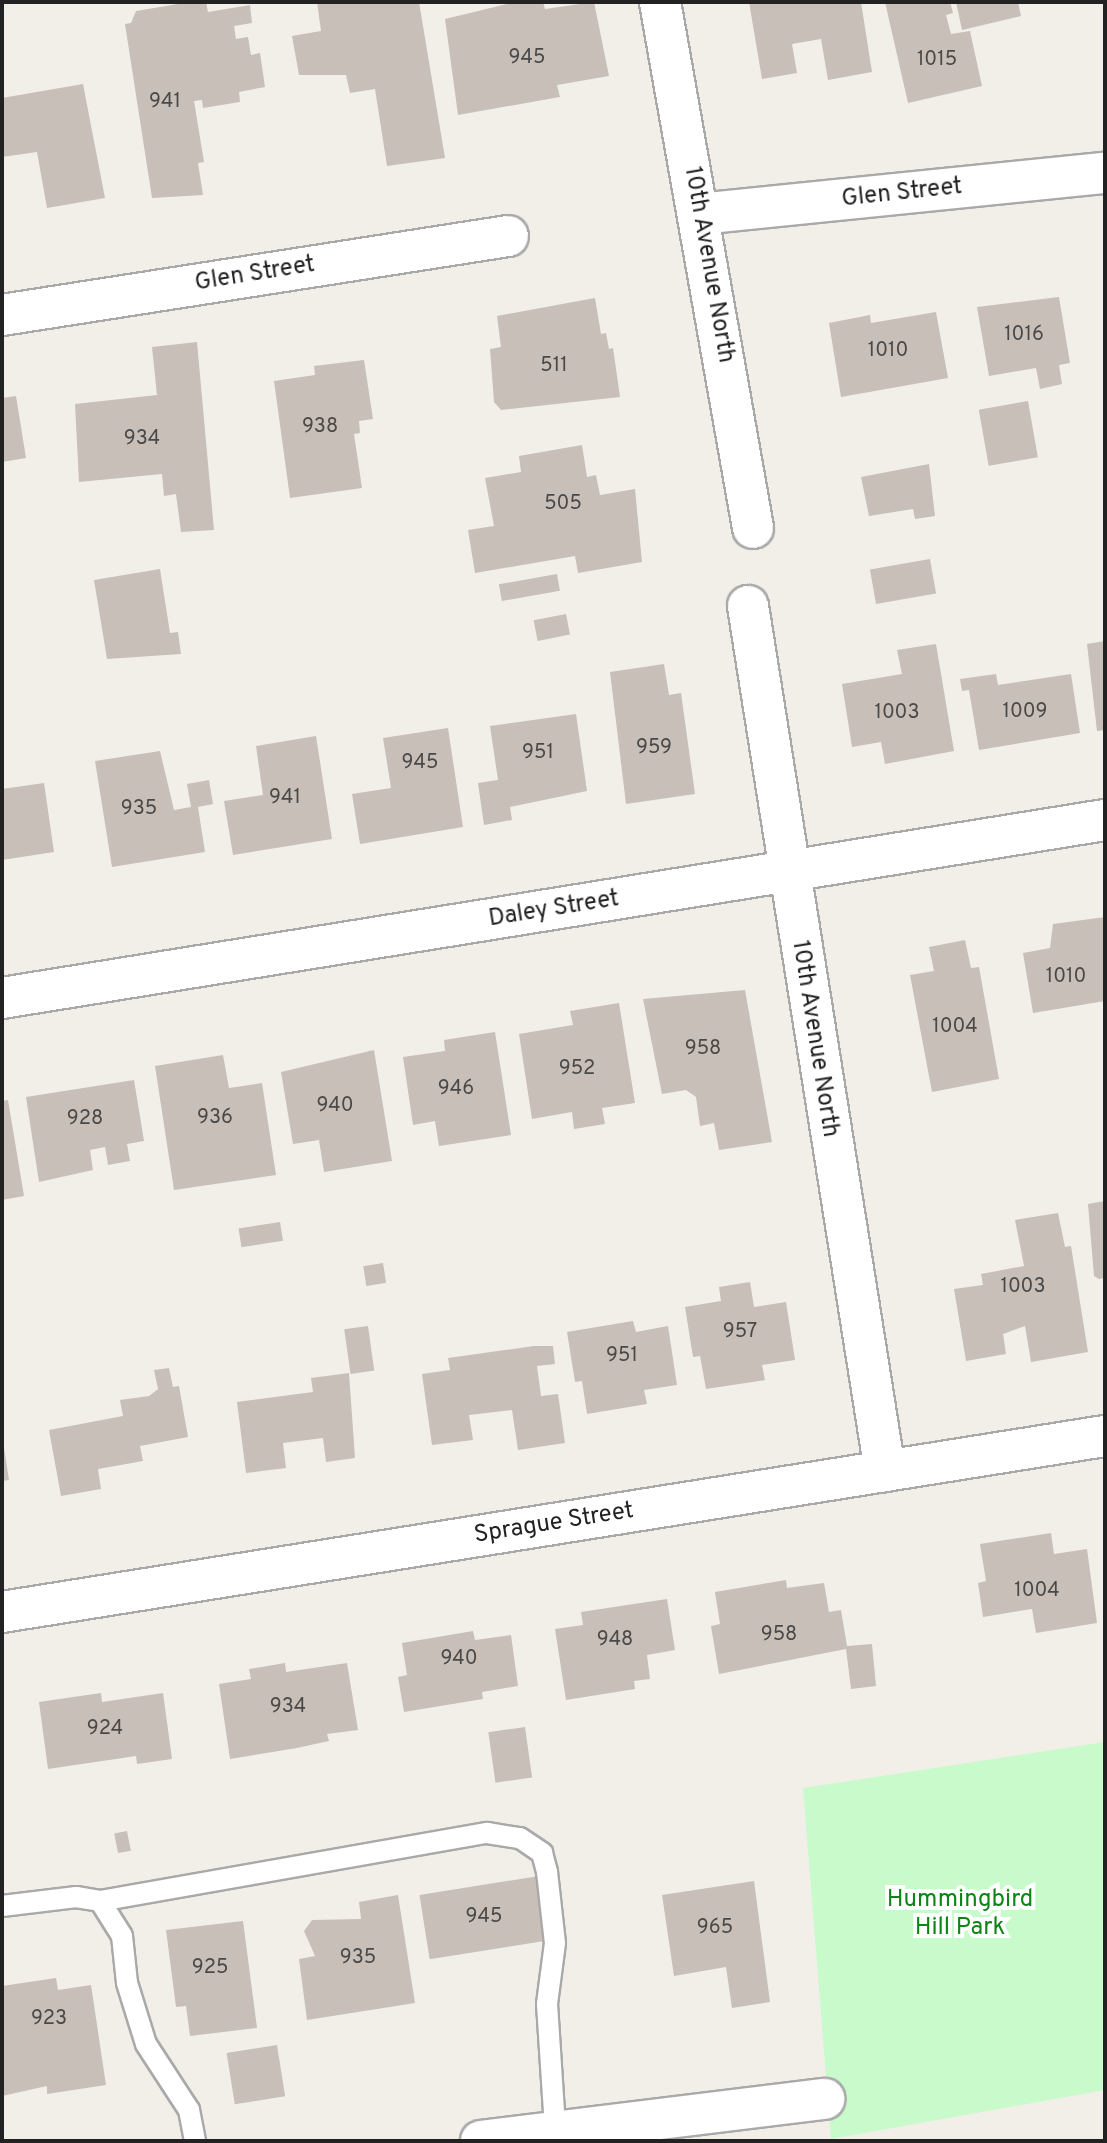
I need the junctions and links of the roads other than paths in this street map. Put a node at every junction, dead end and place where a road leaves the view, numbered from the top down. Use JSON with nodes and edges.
{"nodes":[{"id":1,"x":660,"y":2,"type":"edge"},
{"id":2,"x":1105,"y":173,"type":"edge"},
{"id":3,"x":699,"y":214,"type":"junction"},
{"id":4,"x":508,"y":236,"type":"dead end"},
{"id":5,"x":2,"y":315,"type":"edge"},
{"id":6,"x":753,"y":528,"type":"dead end"},
{"id":7,"x":748,"y":606,"type":"dead end"},
{"id":8,"x":1105,"y":820,"type":"edge"},
{"id":9,"x":787,"y":873,"type":"junction"},
{"id":10,"x":2,"y":998,"type":"edge"},
{"id":11,"x":1105,"y":1436,"type":"edge"},
{"id":12,"x":885,"y":1471,"type":"junction"},
{"id":13,"x":2,"y":1612,"type":"edge"},
{"id":14,"x":100,"y":1901,"type":"junction"},
{"id":15,"x":2,"y":1906,"type":"edge"},
{"id":16,"x":824,"y":2099,"type":"dead end"},
{"id":17,"x":556,"y":2135,"type":"edge"},
{"id":18,"x":195,"y":2141,"type":"edge"},
{"id":19,"x":481,"y":2141,"type":"edge"}],
"edges":[{"from":1,"to":3,"type":"street","name":"10th Avenue North"},
{"from":2,"to":3,"type":"street","name":"Glen Street"},
{"from":3,"to":6,"type":"street","name":"10th Avenue North"},
{"from":4,"to":5,"type":"street","name":"Glen Street"},
{"from":7,"to":9,"type":"street","name":"10th Avenue North"},
{"from":8,"to":9,"type":"street","name":"Daley Street"},
{"from":9,"to":10,"type":"street","name":"Daley Street"},
{"from":9,"to":12,"type":"street","name":"10th Avenue North"},
{"from":11,"to":12,"type":"street","name":"Sprague Street"},
{"from":12,"to":13,"type":"street","name":"Sprague Street"},
{"from":14,"to":15,"type":"lane"},
{"from":14,"to":17,"type":"lane"},
{"from":14,"to":18,"type":"lane"},
{"from":16,"to":17,"type":"street"},
{"from":17,"to":19,"type":"street"}]}
